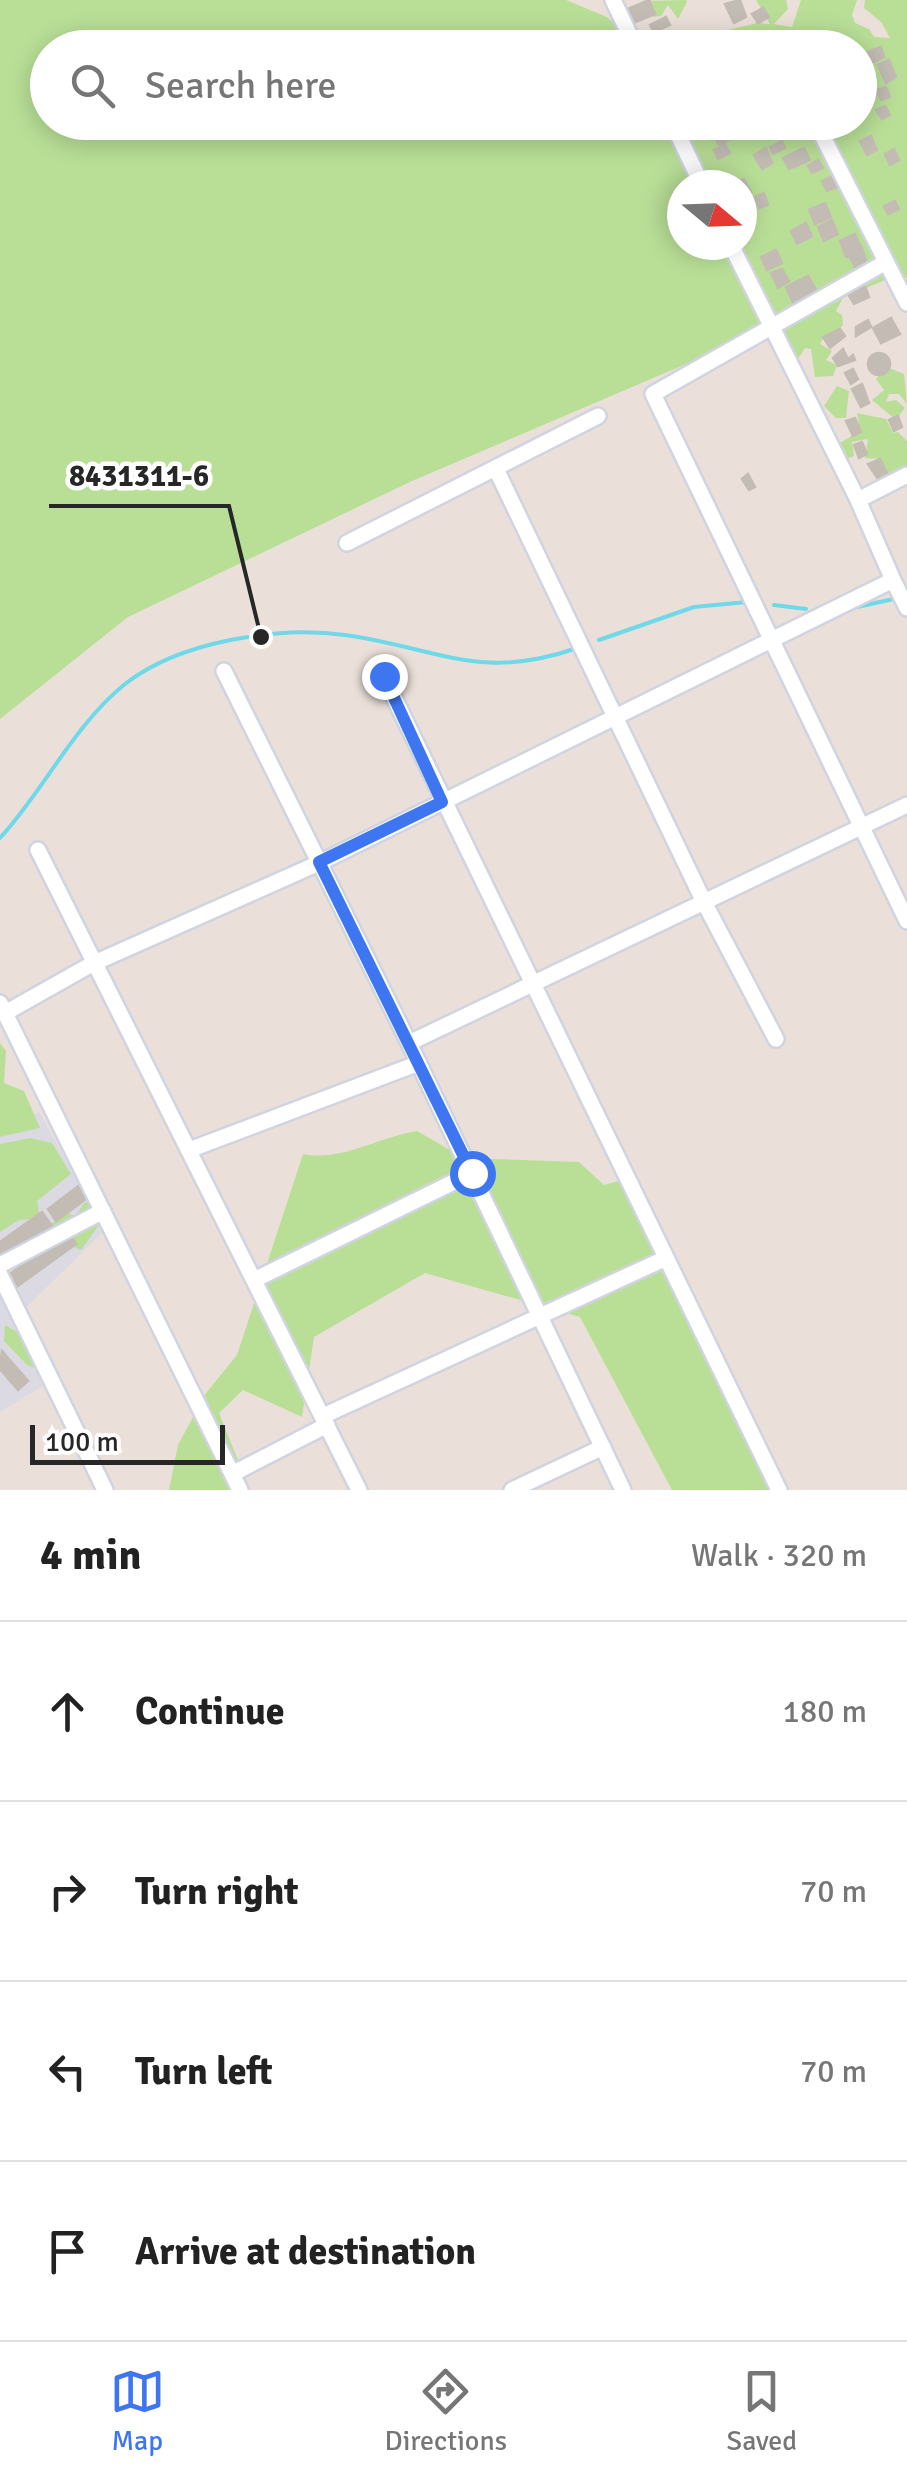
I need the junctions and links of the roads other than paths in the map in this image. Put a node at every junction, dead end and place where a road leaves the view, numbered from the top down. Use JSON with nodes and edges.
{"nodes":[{"id":1,"x":613,"y":0,"type":"edge"},
{"id":2,"x":627,"y":30,"type":"edge"},
{"id":3,"x":681,"y":140,"type":"edge"},
{"id":4,"x":825,"y":140,"type":"edge"},
{"id":5,"x":695,"y":170,"type":"edge"},
{"id":6,"x":738,"y":260,"type":"edge"},
{"id":7,"x":886,"y":262,"type":"junction"},
{"id":8,"x":907,"y":304,"type":"edge"},
{"id":9,"x":770,"y":325,"type":"junction"},
{"id":10,"x":598,"y":416,"type":"dead end"},
{"id":11,"x":496,"y":470,"type":"junction"},
{"id":12,"x":907,"y":475,"type":"edge"},
{"id":13,"x":858,"y":500,"type":"junction"},
{"id":14,"x":347,"y":543,"type":"dead end"},
{"id":15,"x":893,"y":580,"type":"junction"},
{"id":16,"x":907,"y":608,"type":"edge"},
{"id":17,"x":771,"y":638,"type":"junction"},
{"id":18,"x":224,"y":671,"type":"dead end"},
{"id":19,"x":384,"y":676,"type":"dead end"},
{"id":20,"x":616,"y":717,"type":"junction"},
{"id":21,"x":442,"y":802,"type":"junction"},
{"id":22,"x":907,"y":805,"type":"edge"},
{"id":23,"x":859,"y":829,"type":"junction"},
{"id":24,"x":38,"y":850,"type":"dead end"},
{"id":25,"x":319,"y":862,"type":"junction"},
{"id":26,"x":704,"y":902,"type":"junction"},
{"id":27,"x":907,"y":921,"type":"edge"},
{"id":28,"x":92,"y":964,"type":"junction"},
{"id":29,"x":533,"y":988,"type":"junction"},
{"id":30,"x":3,"y":1008,"type":"edge"},
{"id":31,"x":776,"y":1039,"type":"dead end"},
{"id":32,"x":410,"y":1043,"type":"junction"},
{"id":33,"x":419,"y":1062,"type":"junction"},
{"id":34,"x":188,"y":1150,"type":"junction"},
{"id":35,"x":472,"y":1173,"type":"junction"},
{"id":36,"x":103,"y":1212,"type":"junction"},
{"id":37,"x":664,"y":1259,"type":"junction"},
{"id":38,"x":0,"y":1265,"type":"edge"},
{"id":39,"x":0,"y":1274,"type":"edge"},
{"id":40,"x":254,"y":1280,"type":"junction"},
{"id":41,"x":541,"y":1317,"type":"junction"},
{"id":42,"x":325,"y":1421,"type":"junction"},
{"id":43,"x":602,"y":1447,"type":"junction"},
{"id":44,"x":232,"y":1474,"type":"junction"},
{"id":45,"x":105,"y":1490,"type":"edge"},
{"id":46,"x":240,"y":1490,"type":"edge"},
{"id":47,"x":359,"y":1490,"type":"edge"},
{"id":48,"x":512,"y":1490,"type":"edge"},
{"id":49,"x":623,"y":1490,"type":"edge"},
{"id":50,"x":779,"y":1490,"type":"edge"}],
"edges":[{"from":1,"to":2,"type":"street"},
{"from":3,"to":5,"type":"street"},
{"from":4,"to":7,"type":"street"},
{"from":6,"to":9,"type":"street"},
{"from":7,"to":8,"type":"street"},
{"from":7,"to":9,"type":"street"},
{"from":9,"to":13,"type":"street"},
{"from":9,"to":17,"type":"street"},
{"from":10,"to":11,"type":"street"},
{"from":11,"to":14,"type":"street"},
{"from":11,"to":20,"type":"street"},
{"from":12,"to":13,"type":"street"},
{"from":13,"to":15,"type":"street"},
{"from":15,"to":16,"type":"street"},
{"from":15,"to":17,"type":"street"},
{"from":17,"to":20,"type":"street"},
{"from":17,"to":23,"type":"street"},
{"from":18,"to":25,"type":"street"},
{"from":19,"to":21,"type":"street"},
{"from":20,"to":21,"type":"street"},
{"from":20,"to":26,"type":"street"},
{"from":21,"to":25,"type":"street"},
{"from":21,"to":29,"type":"street"},
{"from":22,"to":23,"type":"street"},
{"from":23,"to":26,"type":"street"},
{"from":23,"to":27,"type":"street"},
{"from":24,"to":28,"type":"street"},
{"from":25,"to":28,"type":"street"},
{"from":25,"to":32,"type":"street"},
{"from":26,"to":29,"type":"street"},
{"from":26,"to":31,"type":"street"},
{"from":28,"to":30,"type":"street"},
{"from":28,"to":34,"type":"street"},
{"from":29,"to":32,"type":"street"},
{"from":29,"to":37,"type":"street"},
{"from":30,"to":36,"type":"street"},
{"from":32,"to":33,"type":"street"},
{"from":33,"to":34,"type":"street"},
{"from":33,"to":35,"type":"street"},
{"from":34,"to":40,"type":"street"},
{"from":35,"to":40,"type":"street"},
{"from":35,"to":41,"type":"street"},
{"from":36,"to":38,"type":"street"},
{"from":36,"to":44,"type":"street"},
{"from":37,"to":41,"type":"street"},
{"from":37,"to":50,"type":"street"},
{"from":39,"to":45,"type":"street"},
{"from":40,"to":42,"type":"street"},
{"from":41,"to":42,"type":"street"},
{"from":41,"to":43,"type":"street"},
{"from":42,"to":44,"type":"street"},
{"from":42,"to":47,"type":"street"},
{"from":43,"to":48,"type":"street"},
{"from":43,"to":49,"type":"street"},
{"from":44,"to":46,"type":"street"}]}
